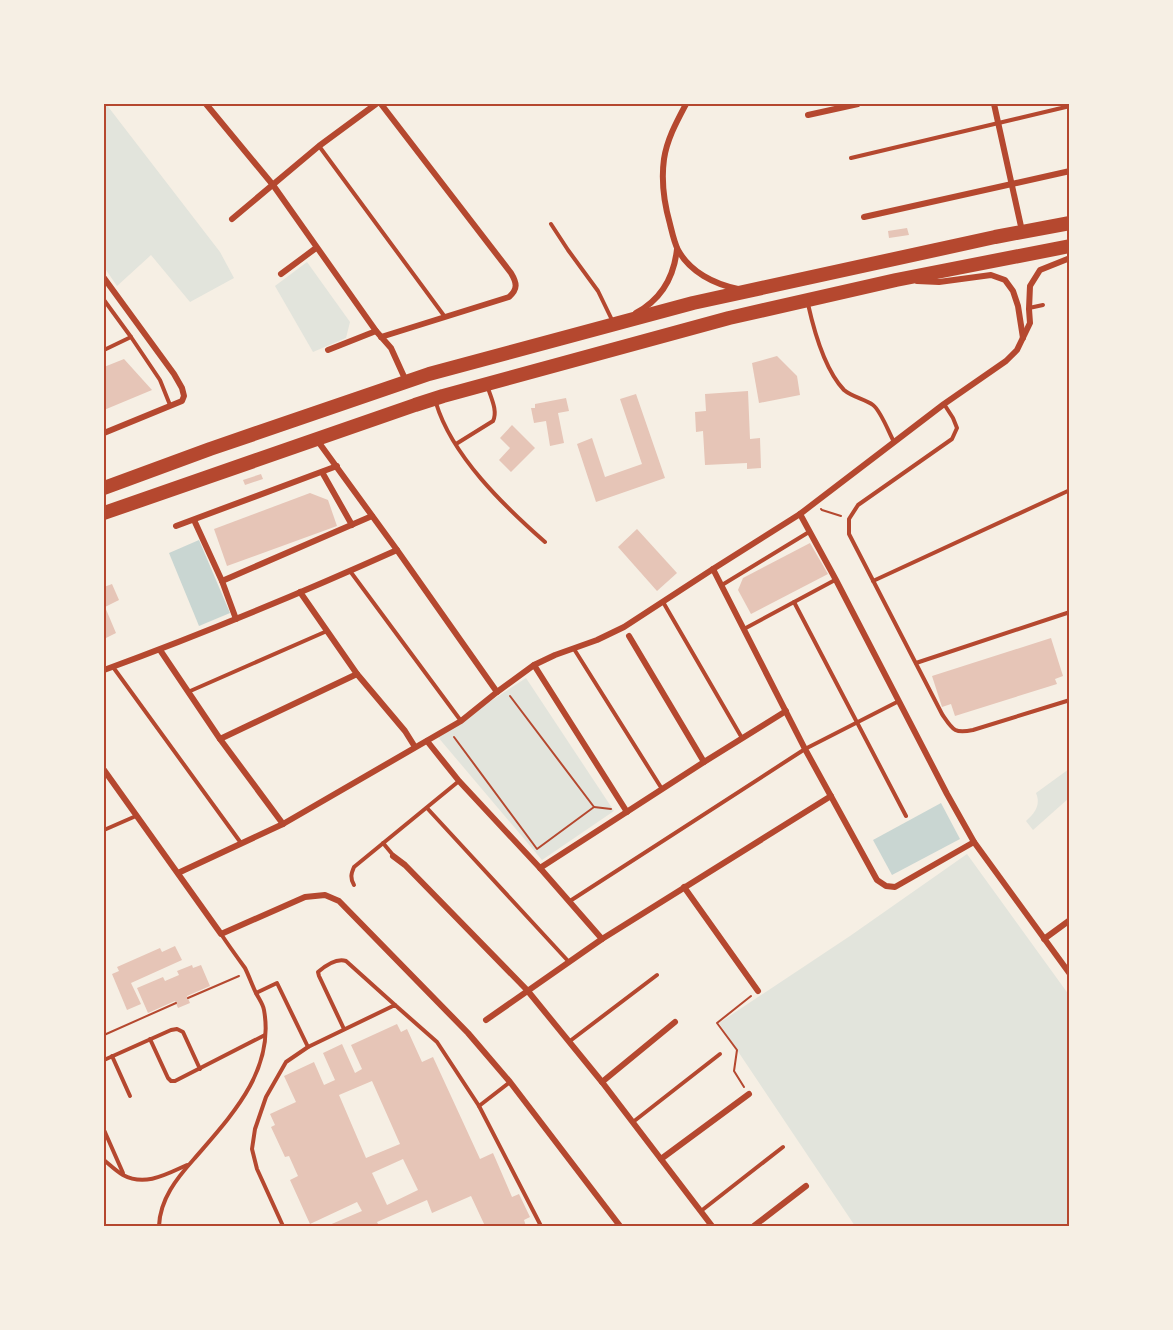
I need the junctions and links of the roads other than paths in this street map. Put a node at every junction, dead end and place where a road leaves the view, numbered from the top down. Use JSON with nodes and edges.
{"nodes":[{"id":1,"x":206,"y":104,"type":"edge"},
{"id":2,"x":376,"y":104,"type":"edge"},
{"id":3,"x":381,"y":104,"type":"edge"},
{"id":4,"x":686,"y":104,"type":"edge"},
{"id":5,"x":858,"y":104,"type":"edge"},
{"id":6,"x":994,"y":104,"type":"edge"},
{"id":7,"x":1070,"y":106,"type":"edge"},
{"id":8,"x":808,"y":115,"type":"dead end"},
{"id":9,"x":999,"y":122,"type":"junction"},
{"id":10,"x":319,"y":146,"type":"junction"},
{"id":11,"x":851,"y":158,"type":"dead end"},
{"id":12,"x":1070,"y":171,"type":"edge"},
{"id":13,"x":1011,"y":183,"type":"junction"},
{"id":14,"x":273,"y":185,"type":"junction"},
{"id":15,"x":864,"y":217,"type":"dead end"},
{"id":16,"x":232,"y":219,"type":"dead end"},
{"id":17,"x":1070,"y":223,"type":"edge"},
{"id":18,"x":552,"y":224,"type":"dead end"},
{"id":19,"x":1022,"y":232,"type":"junction"},
{"id":20,"x":1070,"y":246,"type":"edge"},
{"id":21,"x":316,"y":248,"type":"junction"},
{"id":22,"x":677,"y":248,"type":"junction"},
{"id":23,"x":1070,"y":258,"type":"edge"},
{"id":24,"x":281,"y":274,"type":"dead end"},
{"id":25,"x":104,"y":278,"type":"edge"},
{"id":26,"x":896,"y":280,"type":"junction"},
{"id":27,"x":749,"y":290,"type":"junction"},
{"id":28,"x":104,"y":300,"type":"edge"},
{"id":29,"x":807,"y":300,"type":"junction"},
{"id":30,"x":1043,"y":305,"type":"dead end"},
{"id":31,"x":1029,"y":309,"type":"junction"},
{"id":32,"x":445,"y":317,"type":"junction"},
{"id":33,"x":614,"y":323,"type":"junction"},
{"id":34,"x":376,"y":331,"type":"junction"},
{"id":35,"x":381,"y":337,"type":"junction"},
{"id":36,"x":131,"y":338,"type":"junction"},
{"id":37,"x":1023,"y":339,"type":"junction"},
{"id":38,"x":104,"y":350,"type":"edge"},
{"id":39,"x":328,"y":350,"type":"dead end"},
{"id":40,"x":406,"y":381,"type":"junction"},
{"id":41,"x":487,"y":384,"type":"junction"},
{"id":42,"x":435,"y":398,"type":"junction"},
{"id":43,"x":944,"y":404,"type":"junction"},
{"id":44,"x":171,"y":405,"type":"junction"},
{"id":45,"x":104,"y":433,"type":"edge"},
{"id":46,"x":317,"y":439,"type":"junction"},
{"id":47,"x":894,"y":442,"type":"junction"},
{"id":48,"x":456,"y":444,"type":"junction"},
{"id":49,"x":337,"y":466,"type":"junction"},
{"id":50,"x":322,"y":472,"type":"junction"},
{"id":51,"x":104,"y":488,"type":"edge"},
{"id":52,"x":1070,"y":490,"type":"edge"},
{"id":53,"x":104,"y":513,"type":"edge"},
{"id":54,"x":800,"y":514,"type":"junction"},
{"id":55,"x":372,"y":516,"type":"junction"},
{"id":56,"x":194,"y":519,"type":"junction"},
{"id":57,"x":352,"y":525,"type":"junction"},
{"id":58,"x":176,"y":526,"type":"dead end"},
{"id":59,"x":810,"y":531,"type":"junction"},
{"id":60,"x":545,"y":542,"type":"dead end"},
{"id":61,"x":397,"y":550,"type":"junction"},
{"id":62,"x":712,"y":569,"type":"junction"},
{"id":63,"x":350,"y":571,"type":"junction"},
{"id":64,"x":836,"y":580,"type":"junction"},
{"id":65,"x":222,"y":581,"type":"junction"},
{"id":66,"x":873,"y":581,"type":"junction"},
{"id":67,"x":722,"y":585,"type":"junction"},
{"id":68,"x":300,"y":592,"type":"junction"},
{"id":69,"x":662,"y":602,"type":"junction"},
{"id":70,"x":794,"y":602,"type":"junction"},
{"id":71,"x":1070,"y":612,"type":"edge"},
{"id":72,"x":236,"y":619,"type":"junction"},
{"id":73,"x":744,"y":629,"type":"junction"},
{"id":74,"x":327,"y":630,"type":"junction"},
{"id":75,"x":629,"y":636,"type":"dead end"},
{"id":76,"x":574,"y":649,"type":"junction"},
{"id":77,"x":160,"y":650,"type":"junction"},
{"id":78,"x":916,"y":663,"type":"junction"},
{"id":79,"x":534,"y":665,"type":"junction"},
{"id":80,"x":113,"y":667,"type":"junction"},
{"id":81,"x":104,"y":670,"type":"edge"},
{"id":82,"x":357,"y":674,"type":"junction"},
{"id":83,"x":497,"y":692,"type":"junction"},
{"id":84,"x":188,"y":693,"type":"junction"},
{"id":85,"x":1070,"y":700,"type":"edge"},
{"id":86,"x":899,"y":702,"type":"junction"},
{"id":87,"x":786,"y":711,"type":"junction"},
{"id":88,"x":461,"y":721,"type":"junction"},
{"id":89,"x":859,"y":723,"type":"junction"},
{"id":90,"x":220,"y":739,"type":"junction"},
{"id":91,"x":742,"y":739,"type":"junction"},
{"id":92,"x":427,"y":741,"type":"junction"},
{"id":93,"x":415,"y":747,"type":"junction"},
{"id":94,"x":805,"y":749,"type":"junction"},
{"id":95,"x":704,"y":762,"type":"junction"},
{"id":96,"x":104,"y":770,"type":"edge"},
{"id":97,"x":459,"y":781,"type":"junction"},
{"id":98,"x":662,"y":789,"type":"junction"},
{"id":99,"x":831,"y":796,"type":"junction"},
{"id":100,"x":427,"y":808,"type":"junction"},
{"id":101,"x":627,"y":812,"type":"junction"},
{"id":102,"x":136,"y":816,"type":"junction"},
{"id":103,"x":906,"y":816,"type":"dead end"},
{"id":104,"x":283,"y":824,"type":"junction"},
{"id":105,"x":104,"y":830,"type":"edge"},
{"id":106,"x":974,"y":842,"type":"junction"},
{"id":107,"x":241,"y":843,"type":"junction"},
{"id":108,"x":383,"y":843,"type":"junction"},
{"id":109,"x":393,"y":856,"type":"joint"},
{"id":110,"x":540,"y":868,"type":"junction"},
{"id":111,"x":178,"y":873,"type":"junction"},
{"id":112,"x":354,"y":885,"type":"dead end"},
{"id":113,"x":684,"y":887,"type":"junction"},
{"id":114,"x":570,"y":902,"type":"junction"},
{"id":115,"x":1070,"y":920,"type":"edge"},
{"id":116,"x":221,"y":934,"type":"junction"},
{"id":117,"x":602,"y":939,"type":"junction"},
{"id":118,"x":1044,"y":939,"type":"junction"},
{"id":119,"x":569,"y":962,"type":"junction"},
{"id":120,"x":1070,"y":974,"type":"edge"},
{"id":121,"x":657,"y":975,"type":"dead end"},
{"id":122,"x":527,"y":990,"type":"junction"},
{"id":123,"x":758,"y":991,"type":"road end"},
{"id":124,"x":256,"y":993,"type":"junction"},
{"id":125,"x":395,"y":1005,"type":"junction"},
{"id":126,"x":486,"y":1020,"type":"dead end"},
{"id":127,"x":675,"y":1022,"type":"dead end"},
{"id":128,"x":344,"y":1029,"type":"junction"},
{"id":129,"x":265,"y":1035,"type":"junction"},
{"id":130,"x":150,"y":1039,"type":"junction"},
{"id":131,"x":570,"y":1041,"type":"junction"},
{"id":132,"x":308,"y":1047,"type":"junction"},
{"id":133,"x":720,"y":1054,"type":"dead end"},
{"id":134,"x":112,"y":1056,"type":"junction"},
{"id":135,"x":104,"y":1060,"type":"edge"},
{"id":136,"x":200,"y":1069,"type":"junction"},
{"id":137,"x":510,"y":1082,"type":"junction"},
{"id":138,"x":602,"y":1082,"type":"junction"},
{"id":139,"x":749,"y":1094,"type":"road end"},
{"id":140,"x":130,"y":1096,"type":"dead end"},
{"id":141,"x":479,"y":1106,"type":"junction"},
{"id":142,"x":633,"y":1122,"type":"junction"},
{"id":143,"x":104,"y":1130,"type":"edge"},
{"id":144,"x":783,"y":1147,"type":"dead end"},
{"id":145,"x":661,"y":1159,"type":"junction"},
{"id":146,"x":104,"y":1160,"type":"edge"},
{"id":147,"x":190,"y":1164,"type":"junction"},
{"id":148,"x":123,"y":1175,"type":"junction"},
{"id":149,"x":806,"y":1186,"type":"dead end"},
{"id":150,"x":701,"y":1211,"type":"junction"},
{"id":151,"x":159,"y":1227,"type":"edge"},
{"id":152,"x":283,"y":1227,"type":"edge"},
{"id":153,"x":541,"y":1227,"type":"edge"},
{"id":154,"x":620,"y":1227,"type":"edge"},
{"id":155,"x":712,"y":1227,"type":"edge"},
{"id":156,"x":754,"y":1227,"type":"edge"}],
"edges":[{"from":1,"to":14,"type":"street"},
{"from":2,"to":10,"type":"street"},
{"from":3,"to":32,"type":"street"},
{"from":4,"to":22,"type":"street"},
{"from":5,"to":8,"type":"street"},
{"from":6,"to":9,"type":"street"},
{"from":7,"to":9,"type":"lane"},
{"from":9,"to":11,"type":"lane"},
{"from":9,"to":13,"type":"street"},
{"from":10,"to":14,"type":"street"},
{"from":10,"to":32,"type":"lane"},
{"from":12,"to":13,"type":"street"},
{"from":13,"to":15,"type":"street"},
{"from":13,"to":19,"type":"street"},
{"from":14,"to":16,"type":"street"},
{"from":14,"to":21,"type":"street"},
{"from":17,"to":19,"type":"highway"},
{"from":18,"to":33,"type":"lane"},
{"from":19,"to":27,"type":"highway"},
{"from":20,"to":26,"type":"highway"},
{"from":21,"to":24,"type":"street"},
{"from":21,"to":34,"type":"street"},
{"from":22,"to":27,"type":"street"},
{"from":22,"to":33,"type":"street"},
{"from":23,"to":31,"type":"street"},
{"from":25,"to":44,"type":"street"},
{"from":26,"to":29,"type":"highway"},
{"from":26,"to":37,"type":"street"},
{"from":27,"to":33,"type":"highway"},
{"from":28,"to":36,"type":"lane"},
{"from":29,"to":41,"type":"highway"},
{"from":29,"to":47,"type":"lane"},
{"from":30,"to":31,"type":"lane"},
{"from":31,"to":37,"type":"street"},
{"from":32,"to":35,"type":"street"},
{"from":33,"to":40,"type":"highway"},
{"from":34,"to":35,"type":"street"},
{"from":34,"to":39,"type":"street"},
{"from":35,"to":40,"type":"street"},
{"from":36,"to":38,"type":"lane"},
{"from":36,"to":44,"type":"lane"},
{"from":37,"to":43,"type":"street"},
{"from":40,"to":51,"type":"highway"},
{"from":41,"to":42,"type":"highway"},
{"from":41,"to":48,"type":"lane"},
{"from":42,"to":46,"type":"highway"},
{"from":42,"to":48,"type":"lane"},
{"from":43,"to":47,"type":"street"},
{"from":43,"to":66,"type":"lane"},
{"from":44,"to":45,"type":"street"},
{"from":46,"to":49,"type":"street"},
{"from":46,"to":53,"type":"highway"},
{"from":47,"to":54,"type":"street"},
{"from":48,"to":60,"type":"lane"},
{"from":49,"to":50,"type":"street"},
{"from":49,"to":55,"type":"street"},
{"from":50,"to":56,"type":"street"},
{"from":50,"to":57,"type":"street"},
{"from":52,"to":66,"type":"lane"},
{"from":54,"to":59,"type":"street"},
{"from":54,"to":62,"type":"street"},
{"from":55,"to":57,"type":"street"},
{"from":55,"to":61,"type":"street"},
{"from":56,"to":58,"type":"street"},
{"from":56,"to":65,"type":"street"},
{"from":57,"to":65,"type":"street"},
{"from":59,"to":64,"type":"street"},
{"from":59,"to":67,"type":"lane"},
{"from":61,"to":63,"type":"street"},
{"from":61,"to":83,"type":"street"},
{"from":62,"to":67,"type":"street"},
{"from":62,"to":69,"type":"street"},
{"from":63,"to":68,"type":"street"},
{"from":63,"to":88,"type":"lane"},
{"from":64,"to":70,"type":"lane"},
{"from":64,"to":86,"type":"street"},
{"from":65,"to":72,"type":"street"},
{"from":66,"to":78,"type":"lane"},
{"from":67,"to":73,"type":"street"},
{"from":68,"to":72,"type":"street"},
{"from":68,"to":74,"type":"street"},
{"from":69,"to":76,"type":"street"},
{"from":69,"to":91,"type":"lane"},
{"from":70,"to":73,"type":"lane"},
{"from":70,"to":89,"type":"lane"},
{"from":71,"to":78,"type":"lane"},
{"from":72,"to":77,"type":"street"},
{"from":73,"to":87,"type":"street"},
{"from":74,"to":82,"type":"street"},
{"from":74,"to":84,"type":"lane"},
{"from":75,"to":95,"type":"street"},
{"from":76,"to":79,"type":"street"},
{"from":76,"to":98,"type":"lane"},
{"from":77,"to":80,"type":"street"},
{"from":77,"to":84,"type":"street"},
{"from":78,"to":85,"type":"lane"},
{"from":79,"to":83,"type":"street"},
{"from":79,"to":101,"type":"street"},
{"from":80,"to":81,"type":"street"},
{"from":80,"to":107,"type":"lane"},
{"from":82,"to":90,"type":"street"},
{"from":82,"to":93,"type":"street"},
{"from":83,"to":88,"type":"street"},
{"from":84,"to":90,"type":"street"},
{"from":86,"to":89,"type":"lane"},
{"from":86,"to":106,"type":"street"},
{"from":87,"to":91,"type":"street"},
{"from":87,"to":94,"type":"street"},
{"from":88,"to":92,"type":"street"},
{"from":89,"to":94,"type":"lane"},
{"from":89,"to":103,"type":"lane"},
{"from":90,"to":104,"type":"street"},
{"from":91,"to":95,"type":"street"},
{"from":92,"to":93,"type":"street"},
{"from":92,"to":97,"type":"street"},
{"from":93,"to":104,"type":"street"},
{"from":94,"to":99,"type":"street"},
{"from":94,"to":114,"type":"lane"},
{"from":95,"to":98,"type":"street"},
{"from":96,"to":102,"type":"street"},
{"from":97,"to":100,"type":"lane"},
{"from":97,"to":110,"type":"street"},
{"from":98,"to":101,"type":"street"},
{"from":99,"to":106,"type":"street"},
{"from":99,"to":113,"type":"street"},
{"from":100,"to":108,"type":"lane"},
{"from":100,"to":119,"type":"lane"},
{"from":101,"to":110,"type":"street"},
{"from":102,"to":105,"type":"lane"},
{"from":102,"to":111,"type":"street"},
{"from":104,"to":107,"type":"street"},
{"from":106,"to":118,"type":"street"},
{"from":107,"to":111,"type":"street"},
{"from":108,"to":109,"type":"lane"},
{"from":108,"to":112,"type":"lane"},
{"from":109,"to":122,"type":"street"},
{"from":110,"to":114,"type":"street"},
{"from":111,"to":116,"type":"street"},
{"from":113,"to":117,"type":"street"},
{"from":113,"to":123,"type":"street"},
{"from":114,"to":117,"type":"street"},
{"from":115,"to":118,"type":"street"},
{"from":116,"to":124,"type":"lane"},
{"from":116,"to":137,"type":"street"},
{"from":117,"to":119,"type":"street"},
{"from":118,"to":120,"type":"street"},
{"from":119,"to":122,"type":"street"},
{"from":121,"to":131,"type":"lane"},
{"from":122,"to":126,"type":"street"},
{"from":122,"to":131,"type":"street"},
{"from":124,"to":129,"type":"lane"},
{"from":124,"to":132,"type":"lane"},
{"from":125,"to":128,"type":"lane"},
{"from":125,"to":128,"type":"lane"},
{"from":125,"to":141,"type":"lane"},
{"from":127,"to":138,"type":"street"},
{"from":128,"to":132,"type":"lane"},
{"from":129,"to":136,"type":"lane"},
{"from":129,"to":147,"type":"lane"},
{"from":130,"to":134,"type":"lane"},
{"from":130,"to":136,"type":"lane"},
{"from":130,"to":136,"type":"lane"},
{"from":131,"to":138,"type":"street"},
{"from":132,"to":152,"type":"lane"},
{"from":133,"to":142,"type":"lane"},
{"from":134,"to":135,"type":"lane"},
{"from":134,"to":140,"type":"lane"},
{"from":137,"to":141,"type":"lane"},
{"from":137,"to":154,"type":"street"},
{"from":138,"to":142,"type":"street"},
{"from":139,"to":145,"type":"street"},
{"from":141,"to":153,"type":"lane"},
{"from":142,"to":145,"type":"street"},
{"from":143,"to":148,"type":"lane"},
{"from":144,"to":150,"type":"lane"},
{"from":145,"to":150,"type":"street"},
{"from":146,"to":148,"type":"lane"},
{"from":147,"to":148,"type":"lane"},
{"from":147,"to":151,"type":"lane"},
{"from":149,"to":156,"type":"street"},
{"from":150,"to":155,"type":"street"}]}
